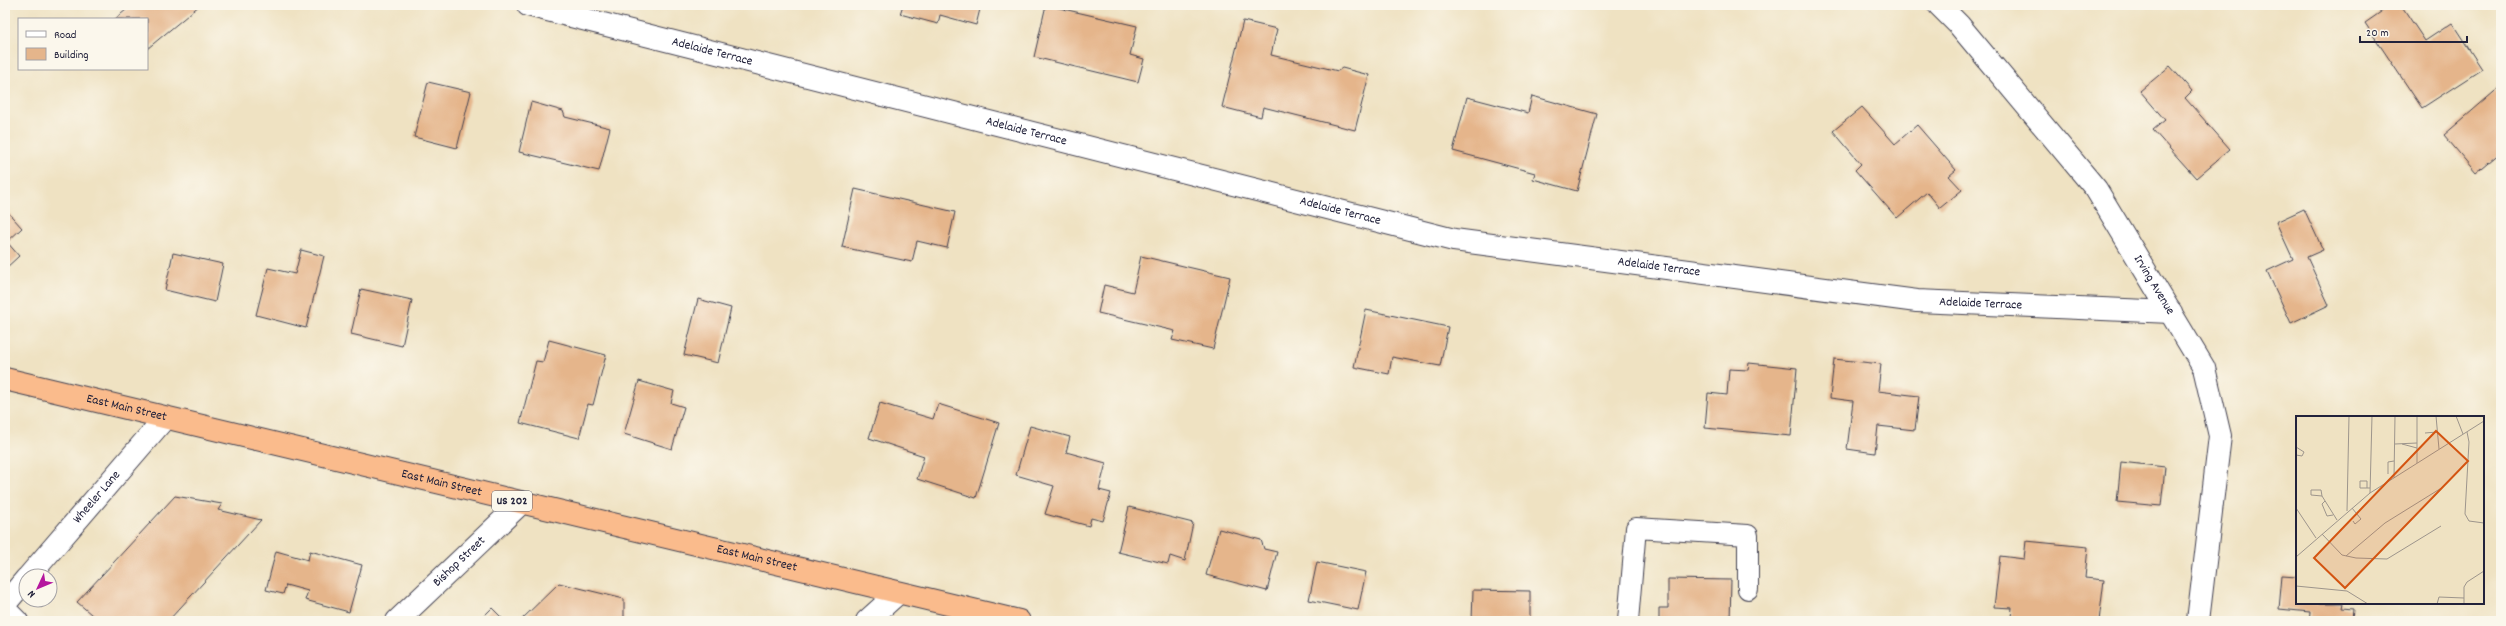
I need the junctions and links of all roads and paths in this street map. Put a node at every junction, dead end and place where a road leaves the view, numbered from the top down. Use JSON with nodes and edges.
{"nodes":[{"id":1,"x":528,"y":5,"type":"edge"},
{"id":2,"x":1939,"y":5,"type":"edge"},
{"id":3,"x":2171,"y":312,"type":"junction"},
{"id":4,"x":5,"y":379,"type":"edge"},
{"id":5,"x":164,"y":419,"type":"junction"},
{"id":6,"x":520,"y":503,"type":"junction"},
{"id":7,"x":36,"y":568,"type":"edge"},
{"id":8,"x":18,"y":589,"type":"edge"},
{"id":9,"x":1748,"y":589,"type":"dead end"},
{"id":10,"x":898,"y":592,"type":"junction"},
{"id":11,"x":5,"y":604,"type":"edge"},
{"id":12,"x":5,"y":608,"type":"edge"},
{"id":13,"x":18,"y":621,"type":"edge"},
{"id":14,"x":397,"y":621,"type":"edge"},
{"id":15,"x":867,"y":621,"type":"edge"},
{"id":16,"x":1019,"y":621,"type":"edge"},
{"id":17,"x":1628,"y":621,"type":"edge"},
{"id":18,"x":2198,"y":621,"type":"edge"}],
"edges":[{"from":1,"to":3,"type":"street","name":"Adelaide Terrace"},
{"from":2,"to":3,"type":"street","name":"Irving Avenue"},
{"from":3,"to":18,"type":"street","name":"Irving Avenue"},
{"from":4,"to":5,"type":"highway","name":"East Main Street","number":"US 202"},
{"from":5,"to":6,"type":"highway","name":"East Main Street","number":"US 202"},
{"from":5,"to":7,"type":"street","name":"Wheeler Lane"},
{"from":6,"to":10,"type":"highway","name":"East Main Street","number":"US 202"},
{"from":6,"to":14,"type":"street","name":"Bishop Street"},
{"from":8,"to":11,"type":"street"},
{"from":9,"to":17,"type":"lane"},
{"from":10,"to":15,"type":"street"},
{"from":10,"to":16,"type":"highway","name":"East Main Street","number":"US 202"},
{"from":12,"to":13,"type":"lane"}]}
